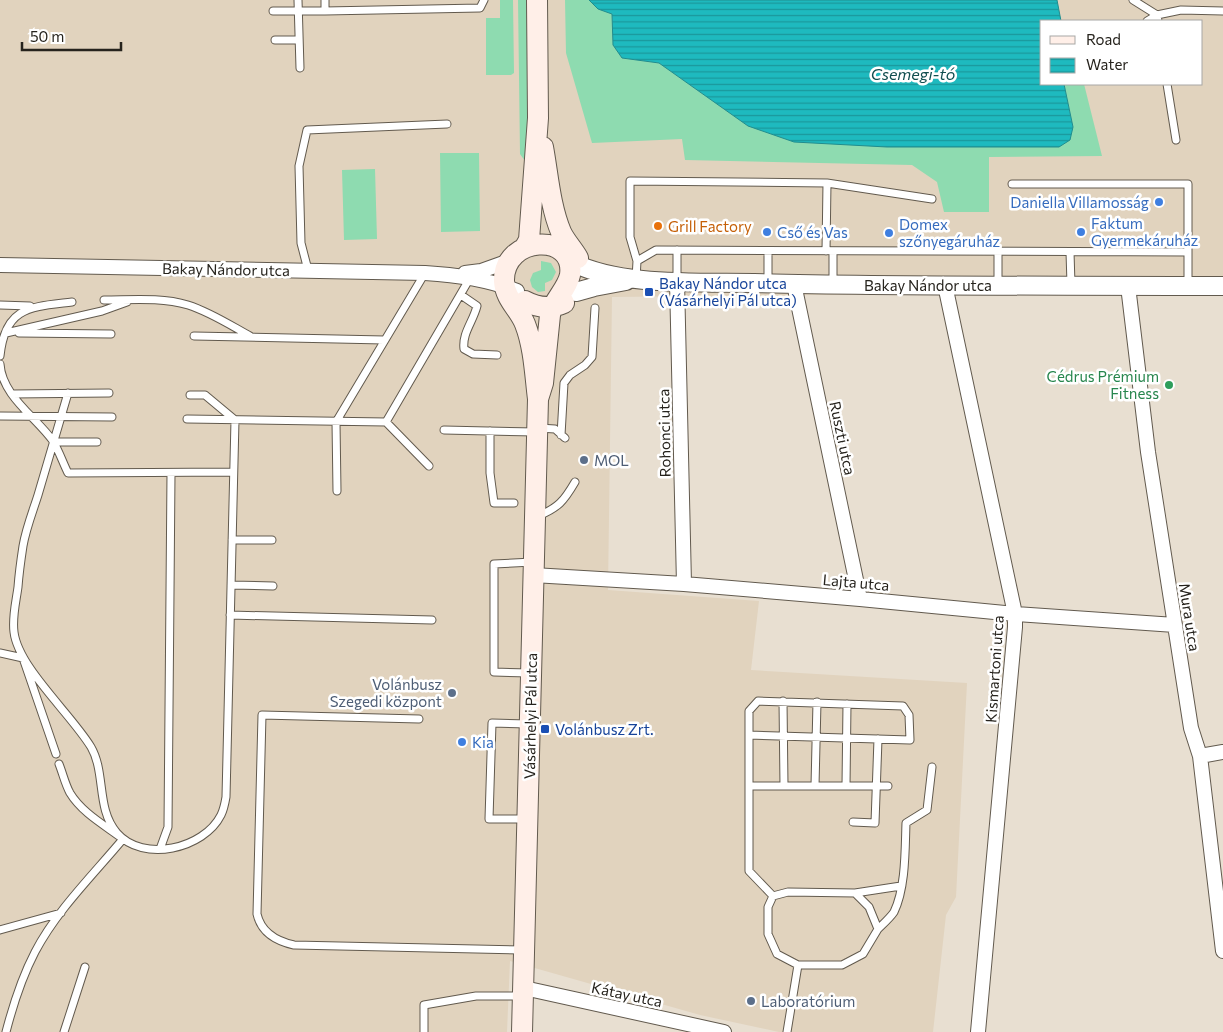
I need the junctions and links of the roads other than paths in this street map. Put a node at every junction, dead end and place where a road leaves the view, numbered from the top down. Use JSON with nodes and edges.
{"nodes":[{"id":1,"x":298,"y":0,"type":"edge"},
{"id":2,"x":325,"y":0,"type":"edge"},
{"id":3,"x":484,"y":0,"type":"edge"},
{"id":4,"x":537,"y":0,"type":"edge"},
{"id":5,"x":1133,"y":0,"type":"edge"},
{"id":6,"x":274,"y":11,"type":"dead end"},
{"id":7,"x":325,"y":11,"type":"junction"},
{"id":8,"x":1223,"y":11,"type":"edge"},
{"id":9,"x":298,"y":12,"type":"junction"},
{"id":10,"x":1157,"y":18,"type":"edge"},
{"id":11,"x":275,"y":40,"type":"dead end"},
{"id":12,"x":299,"y":40,"type":"junction"},
{"id":13,"x":300,"y":68,"type":"dead end"},
{"id":14,"x":1167,"y":85,"type":"edge"},
{"id":15,"x":538,"y":118,"type":"junction"},
{"id":16,"x":447,"y":124,"type":"dead end"},
{"id":17,"x":1176,"y":140,"type":"dead end"},
{"id":18,"x":827,"y":183,"type":"junction"},
{"id":19,"x":1012,"y":184,"type":"dead end"},
{"id":20,"x":932,"y":198,"type":"dead end"},
{"id":21,"x":552,"y":199,"type":"junction"},
{"id":22,"x":530,"y":246,"type":"junction"},
{"id":23,"x":677,"y":250,"type":"junction"},
{"id":24,"x":768,"y":251,"type":"junction"},
{"id":25,"x":829,"y":251,"type":"junction"},
{"id":26,"x":998,"y":252,"type":"junction"},
{"id":27,"x":1070,"y":252,"type":"junction"},
{"id":28,"x":1188,"y":252,"type":"junction"},
{"id":29,"x":570,"y":259,"type":"junction"},
{"id":30,"x":636,"y":261,"type":"junction"},
{"id":31,"x":509,"y":262,"type":"junction"},
{"id":32,"x":0,"y":265,"type":"edge"},
{"id":33,"x":308,"y":270,"type":"junction"},
{"id":34,"x":426,"y":273,"type":"junction"},
{"id":35,"x":452,"y":274,"type":"junction"},
{"id":36,"x":470,"y":278,"type":"junction"},
{"id":37,"x":635,"y":280,"type":"junction"},
{"id":38,"x":677,"y":281,"type":"junction"},
{"id":39,"x":768,"y":283,"type":"junction"},
{"id":40,"x":794,"y":284,"type":"junction"},
{"id":41,"x":833,"y":284,"type":"junction"},
{"id":42,"x":945,"y":285,"type":"junction"},
{"id":43,"x":998,"y":285,"type":"junction"},
{"id":44,"x":1071,"y":286,"type":"junction"},
{"id":45,"x":1128,"y":286,"type":"junction"},
{"id":46,"x":1188,"y":286,"type":"junction"},
{"id":47,"x":1223,"y":286,"type":"edge"},
{"id":48,"x":576,"y":292,"type":"junction"},
{"id":49,"x":516,"y":293,"type":"junction"},
{"id":50,"x":461,"y":294,"type":"junction"},
{"id":51,"x":104,"y":300,"type":"dead end"},
{"id":52,"x":131,"y":300,"type":"junction"},
{"id":53,"x":72,"y":302,"type":"dead end"},
{"id":54,"x":0,"y":305,"type":"edge"},
{"id":55,"x":40,"y":306,"type":"junction"},
{"id":56,"x":556,"y":306,"type":"junction"},
{"id":57,"x":595,"y":308,"type":"dead end"},
{"id":58,"x":6,"y":333,"type":"junction"},
{"id":59,"x":111,"y":334,"type":"dead end"},
{"id":60,"x":194,"y":336,"type":"dead end"},
{"id":61,"x":252,"y":337,"type":"junction"},
{"id":62,"x":384,"y":340,"type":"junction"},
{"id":63,"x":498,"y":355,"type":"dead end"},
{"id":64,"x":0,"y":356,"type":"edge"},
{"id":65,"x":0,"y":364,"type":"edge"},
{"id":66,"x":68,"y":393,"type":"junction"},
{"id":67,"x":109,"y":393,"type":"dead end"},
{"id":68,"x":12,"y":394,"type":"junction"},
{"id":69,"x":190,"y":395,"type":"dead end"},
{"id":70,"x":538,"y":399,"type":"junction"},
{"id":71,"x":0,"y":416,"type":"edge"},
{"id":72,"x":30,"y":416,"type":"junction"},
{"id":73,"x":61,"y":416,"type":"junction"},
{"id":74,"x":112,"y":417,"type":"dead end"},
{"id":75,"x":187,"y":420,"type":"dead end"},
{"id":76,"x":235,"y":420,"type":"junction"},
{"id":77,"x":336,"y":422,"type":"junction"},
{"id":78,"x":386,"y":422,"type":"junction"},
{"id":79,"x":444,"y":430,"type":"dead end"},
{"id":80,"x":537,"y":430,"type":"junction"},
{"id":81,"x":490,"y":431,"type":"junction"},
{"id":82,"x":53,"y":442,"type":"junction"},
{"id":83,"x":97,"y":442,"type":"dead end"},
{"id":84,"x":429,"y":466,"type":"dead end"},
{"id":85,"x":233,"y":472,"type":"junction"},
{"id":86,"x":171,"y":474,"type":"junction"},
{"id":87,"x":575,"y":482,"type":"dead end"},
{"id":88,"x":336,"y":491,"type":"dead end"},
{"id":89,"x":514,"y":503,"type":"dead end"},
{"id":90,"x":535,"y":518,"type":"junction"},
{"id":91,"x":232,"y":540,"type":"junction"},
{"id":92,"x":272,"y":540,"type":"dead end"},
{"id":93,"x":534,"y":568,"type":"junction"},
{"id":94,"x":684,"y":584,"type":"junction"},
{"id":95,"x":231,"y":585,"type":"junction"},
{"id":96,"x":273,"y":586,"type":"dead end"},
{"id":97,"x":860,"y":598,"type":"junction"},
{"id":98,"x":1015,"y":614,"type":"junction"},
{"id":99,"x":230,"y":615,"type":"junction"},
{"id":100,"x":432,"y":620,"type":"dead end"},
{"id":101,"x":1175,"y":625,"type":"junction"},
{"id":102,"x":0,"y":653,"type":"edge"},
{"id":103,"x":23,"y":658,"type":"junction"},
{"id":104,"x":531,"y":673,"type":"junction"},
{"id":105,"x":783,"y":701,"type":"junction"},
{"id":106,"x":817,"y":702,"type":"junction"},
{"id":107,"x":847,"y":704,"type":"junction"},
{"id":108,"x":419,"y":719,"type":"dead end"},
{"id":109,"x":529,"y":724,"type":"junction"},
{"id":110,"x":750,"y":735,"type":"junction"},
{"id":111,"x":783,"y":736,"type":"junction"},
{"id":112,"x":816,"y":737,"type":"junction"},
{"id":113,"x":847,"y":738,"type":"junction"},
{"id":114,"x":878,"y":739,"type":"junction"},
{"id":115,"x":1223,"y":752,"type":"edge"},
{"id":116,"x":56,"y":754,"type":"dead end"},
{"id":117,"x":1200,"y":756,"type":"junction"},
{"id":118,"x":59,"y":764,"type":"dead end"},
{"id":119,"x":932,"y":766,"type":"dead end"},
{"id":120,"x":749,"y":786,"type":"junction"},
{"id":121,"x":784,"y":786,"type":"junction"},
{"id":122,"x":815,"y":786,"type":"junction"},
{"id":123,"x":846,"y":786,"type":"junction"},
{"id":124,"x":877,"y":786,"type":"junction"},
{"id":125,"x":888,"y":786,"type":"dead end"},
{"id":126,"x":527,"y":819,"type":"junction"},
{"id":127,"x":853,"y":822,"type":"dead end"},
{"id":128,"x":123,"y":839,"type":"junction"},
{"id":129,"x":160,"y":849,"type":"junction"},
{"id":130,"x":901,"y":886,"type":"junction"},
{"id":131,"x":855,"y":893,"type":"junction"},
{"id":132,"x":774,"y":896,"type":"junction"},
{"id":133,"x":61,"y":913,"type":"junction"},
{"id":134,"x":878,"y":929,"type":"junction"},
{"id":135,"x":0,"y":930,"type":"edge"},
{"id":136,"x":524,"y":950,"type":"junction"},
{"id":137,"x":1223,"y":951,"type":"edge"},
{"id":138,"x":798,"y":965,"type":"junction"},
{"id":139,"x":85,"y":968,"type":"dead end"},
{"id":140,"x":524,"y":992,"type":"junction"},
{"id":141,"x":698,"y":1029,"type":"edge"},
{"id":142,"x":4,"y":1030,"type":"edge"},
{"id":143,"x":64,"y":1032,"type":"edge"},
{"id":144,"x":424,"y":1032,"type":"edge"},
{"id":145,"x":522,"y":1032,"type":"edge"},
{"id":146,"x":724,"y":1032,"type":"edge"},
{"id":147,"x":787,"y":1032,"type":"edge"},
{"id":148,"x":978,"y":1032,"type":"edge"}],
"edges":[{"from":1,"to":9,"type":"lane"},
{"from":2,"to":7,"type":"lane"},
{"from":3,"to":7,"type":"lane"},
{"from":4,"to":15,"type":"main road","name":"Vásárhelyi Pál utca"},
{"from":5,"to":10,"type":"lane"},
{"from":6,"to":9,"type":"lane"},
{"from":7,"to":9,"type":"lane"},
{"from":8,"to":10,"type":"lane"},
{"from":9,"to":12,"type":"lane"},
{"from":11,"to":12,"type":"lane"},
{"from":12,"to":13,"type":"lane"},
{"from":14,"to":17,"type":"lane"},
{"from":15,"to":21,"type":"main road","name":"Vásárhelyi Pál utca"},
{"from":15,"to":22,"type":"main road","name":"Vásárhelyi Pál utca"},
{"from":16,"to":33,"type":"lane"},
{"from":18,"to":20,"type":"lane"},
{"from":18,"to":25,"type":"lane"},
{"from":18,"to":30,"type":"lane"},
{"from":19,"to":28,"type":"lane"},
{"from":21,"to":29,"type":"main road","name":"Vásárhelyi Pál utca"},
{"from":21,"to":29,"type":"main road","name":"Vásárhelyi Pál utca"},
{"from":22,"to":29,"type":"main road"},
{"from":22,"to":31,"type":"main road"},
{"from":22,"to":49,"type":"main road","name":"Vásárhelyi Pál utca"},
{"from":23,"to":24,"type":"lane"},
{"from":23,"to":30,"type":"lane"},
{"from":23,"to":38,"type":"lane"},
{"from":24,"to":25,"type":"lane"},
{"from":24,"to":39,"type":"lane"},
{"from":25,"to":26,"type":"lane"},
{"from":25,"to":41,"type":"lane"},
{"from":26,"to":27,"type":"lane"},
{"from":26,"to":43,"type":"lane"},
{"from":27,"to":28,"type":"lane"},
{"from":27,"to":44,"type":"lane"},
{"from":28,"to":46,"type":"lane"},
{"from":29,"to":37,"type":"street","name":"Bakay Nándor utca"},
{"from":29,"to":48,"type":"main road"},
{"from":29,"to":56,"type":"main road","name":"Vásárhelyi Pál utca"},
{"from":30,"to":37,"type":"lane"},
{"from":31,"to":35,"type":"street","name":"Bakay Nándor utca"},
{"from":31,"to":49,"type":"main road"},
{"from":32,"to":33,"type":"street","name":"Bakay Nándor utca"},
{"from":33,"to":34,"type":"street","name":"Bakay Nándor utca"},
{"from":34,"to":35,"type":"street","name":"Bakay Nándor utca"},
{"from":34,"to":62,"type":"lane"},
{"from":35,"to":36,"type":"street","name":"Bakay Nándor utca"},
{"from":36,"to":49,"type":"street","name":"Bakay Nándor utca"},
{"from":36,"to":50,"type":"lane"},
{"from":37,"to":38,"type":"street","name":"Bakay Nándor utca"},
{"from":37,"to":48,"type":"street","name":"Bakay Nándor utca"},
{"from":38,"to":39,"type":"street","name":"Bakay Nándor utca"},
{"from":38,"to":94,"type":"street","name":"Rohonci utca"},
{"from":39,"to":40,"type":"street","name":"Bakay Nándor utca"},
{"from":40,"to":41,"type":"street","name":"Bakay Nándor utca"},
{"from":40,"to":97,"type":"street","name":"Ruszti utca"},
{"from":41,"to":42,"type":"street","name":"Bakay Nándor utca"},
{"from":42,"to":43,"type":"street","name":"Bakay Nándor utca"},
{"from":42,"to":98,"type":"street","name":"Kismartoni utca"},
{"from":43,"to":44,"type":"street","name":"Bakay Nándor utca"},
{"from":44,"to":45,"type":"street","name":"Bakay Nándor utca"},
{"from":45,"to":46,"type":"street","name":"Bakay Nándor utca"},
{"from":45,"to":101,"type":"street","name":"Mura utca"},
{"from":46,"to":47,"type":"street","name":"Bakay Nándor utca"},
{"from":48,"to":56,"type":"main road"},
{"from":49,"to":56,"type":"main road"},
{"from":49,"to":70,"type":"main road","name":"Vásárhelyi Pál utca"},
{"from":50,"to":63,"type":"lane"},
{"from":50,"to":78,"type":"lane"},
{"from":51,"to":52,"type":"lane"},
{"from":52,"to":58,"type":"lane"},
{"from":52,"to":61,"type":"lane"},
{"from":53,"to":55,"type":"lane"},
{"from":54,"to":55,"type":"lane"},
{"from":55,"to":58,"type":"lane"},
{"from":56,"to":70,"type":"main road","name":"Vásárhelyi Pál utca"},
{"from":57,"to":80,"type":"lane"},
{"from":58,"to":59,"type":"lane"},
{"from":58,"to":64,"type":"lane"},
{"from":60,"to":61,"type":"lane"},
{"from":61,"to":62,"type":"lane"},
{"from":62,"to":77,"type":"lane"},
{"from":65,"to":68,"type":"lane"},
{"from":66,"to":67,"type":"lane"},
{"from":66,"to":68,"type":"lane"},
{"from":66,"to":73,"type":"lane"},
{"from":68,"to":72,"type":"lane"},
{"from":69,"to":76,"type":"lane"},
{"from":70,"to":80,"type":"main road","name":"Vásárhelyi Pál utca"},
{"from":71,"to":72,"type":"lane"},
{"from":72,"to":73,"type":"lane"},
{"from":72,"to":82,"type":"lane"},
{"from":73,"to":74,"type":"lane"},
{"from":73,"to":82,"type":"lane"},
{"from":75,"to":76,"type":"lane"},
{"from":76,"to":77,"type":"lane"},
{"from":76,"to":85,"type":"lane"},
{"from":77,"to":78,"type":"lane"},
{"from":77,"to":88,"type":"lane"},
{"from":78,"to":84,"type":"lane"},
{"from":79,"to":81,"type":"lane"},
{"from":80,"to":81,"type":"lane"},
{"from":80,"to":90,"type":"main road","name":"Vásárhelyi Pál utca"},
{"from":81,"to":89,"type":"lane"},
{"from":82,"to":83,"type":"lane"},
{"from":82,"to":86,"type":"lane"},
{"from":82,"to":103,"type":"lane"},
{"from":85,"to":86,"type":"lane"},
{"from":85,"to":91,"type":"lane"},
{"from":86,"to":129,"type":"lane"},
{"from":87,"to":90,"type":"lane"},
{"from":90,"to":93,"type":"main road","name":"Vásárhelyi Pál utca"},
{"from":91,"to":92,"type":"lane"},
{"from":91,"to":95,"type":"lane"},
{"from":93,"to":94,"type":"street","name":"Lajta utca"},
{"from":93,"to":104,"type":"main road","name":"Vásárhelyi Pál utca"},
{"from":93,"to":104,"type":"lane"},
{"from":94,"to":97,"type":"street","name":"Lajta utca"},
{"from":95,"to":96,"type":"lane"},
{"from":95,"to":99,"type":"lane"},
{"from":97,"to":98,"type":"street","name":"Lajta utca"},
{"from":98,"to":101,"type":"street","name":"Lajta utca"},
{"from":98,"to":148,"type":"street","name":"Kismartoni utca"},
{"from":99,"to":100,"type":"lane"},
{"from":99,"to":129,"type":"lane"},
{"from":101,"to":117,"type":"street","name":"Mura utca"},
{"from":102,"to":103,"type":"lane"},
{"from":103,"to":116,"type":"lane"},
{"from":103,"to":128,"type":"lane"},
{"from":104,"to":109,"type":"main road","name":"Vásárhelyi Pál utca"},
{"from":105,"to":106,"type":"lane"},
{"from":105,"to":110,"type":"lane"},
{"from":105,"to":111,"type":"lane"},
{"from":106,"to":107,"type":"lane"},
{"from":106,"to":112,"type":"lane"},
{"from":107,"to":113,"type":"lane"},
{"from":107,"to":114,"type":"lane"},
{"from":108,"to":136,"type":"lane"},
{"from":109,"to":126,"type":"main road","name":"Vásárhelyi Pál utca"},
{"from":109,"to":126,"type":"lane"},
{"from":110,"to":111,"type":"lane"},
{"from":110,"to":120,"type":"lane"},
{"from":111,"to":112,"type":"lane"},
{"from":111,"to":121,"type":"lane"},
{"from":112,"to":113,"type":"lane"},
{"from":112,"to":122,"type":"lane"},
{"from":113,"to":114,"type":"lane"},
{"from":113,"to":123,"type":"lane"},
{"from":114,"to":124,"type":"lane"},
{"from":115,"to":117,"type":"street"},
{"from":117,"to":137,"type":"street","name":"Mura utca"},
{"from":118,"to":128,"type":"lane"},
{"from":119,"to":130,"type":"lane"},
{"from":120,"to":121,"type":"lane"},
{"from":120,"to":132,"type":"lane"},
{"from":121,"to":122,"type":"lane"},
{"from":122,"to":123,"type":"lane"},
{"from":123,"to":124,"type":"lane"},
{"from":124,"to":125,"type":"lane"},
{"from":124,"to":127,"type":"lane"},
{"from":126,"to":136,"type":"main road","name":"Vásárhelyi Pál utca"},
{"from":128,"to":129,"type":"lane"},
{"from":128,"to":133,"type":"lane"},
{"from":130,"to":131,"type":"lane"},
{"from":130,"to":134,"type":"lane"},
{"from":131,"to":132,"type":"lane"},
{"from":131,"to":134,"type":"lane"},
{"from":132,"to":138,"type":"lane"},
{"from":133,"to":135,"type":"lane"},
{"from":133,"to":142,"type":"lane"},
{"from":134,"to":138,"type":"lane"},
{"from":136,"to":140,"type":"main road","name":"Vásárhelyi Pál utca"},
{"from":138,"to":147,"type":"lane"},
{"from":139,"to":143,"type":"lane"},
{"from":140,"to":141,"type":"street","name":"Kátay utca"},
{"from":140,"to":144,"type":"lane"},
{"from":140,"to":145,"type":"main road","name":"Vásárhelyi Pál utca"},
{"from":141,"to":146,"type":"street","name":"Kátay utca"}]}
